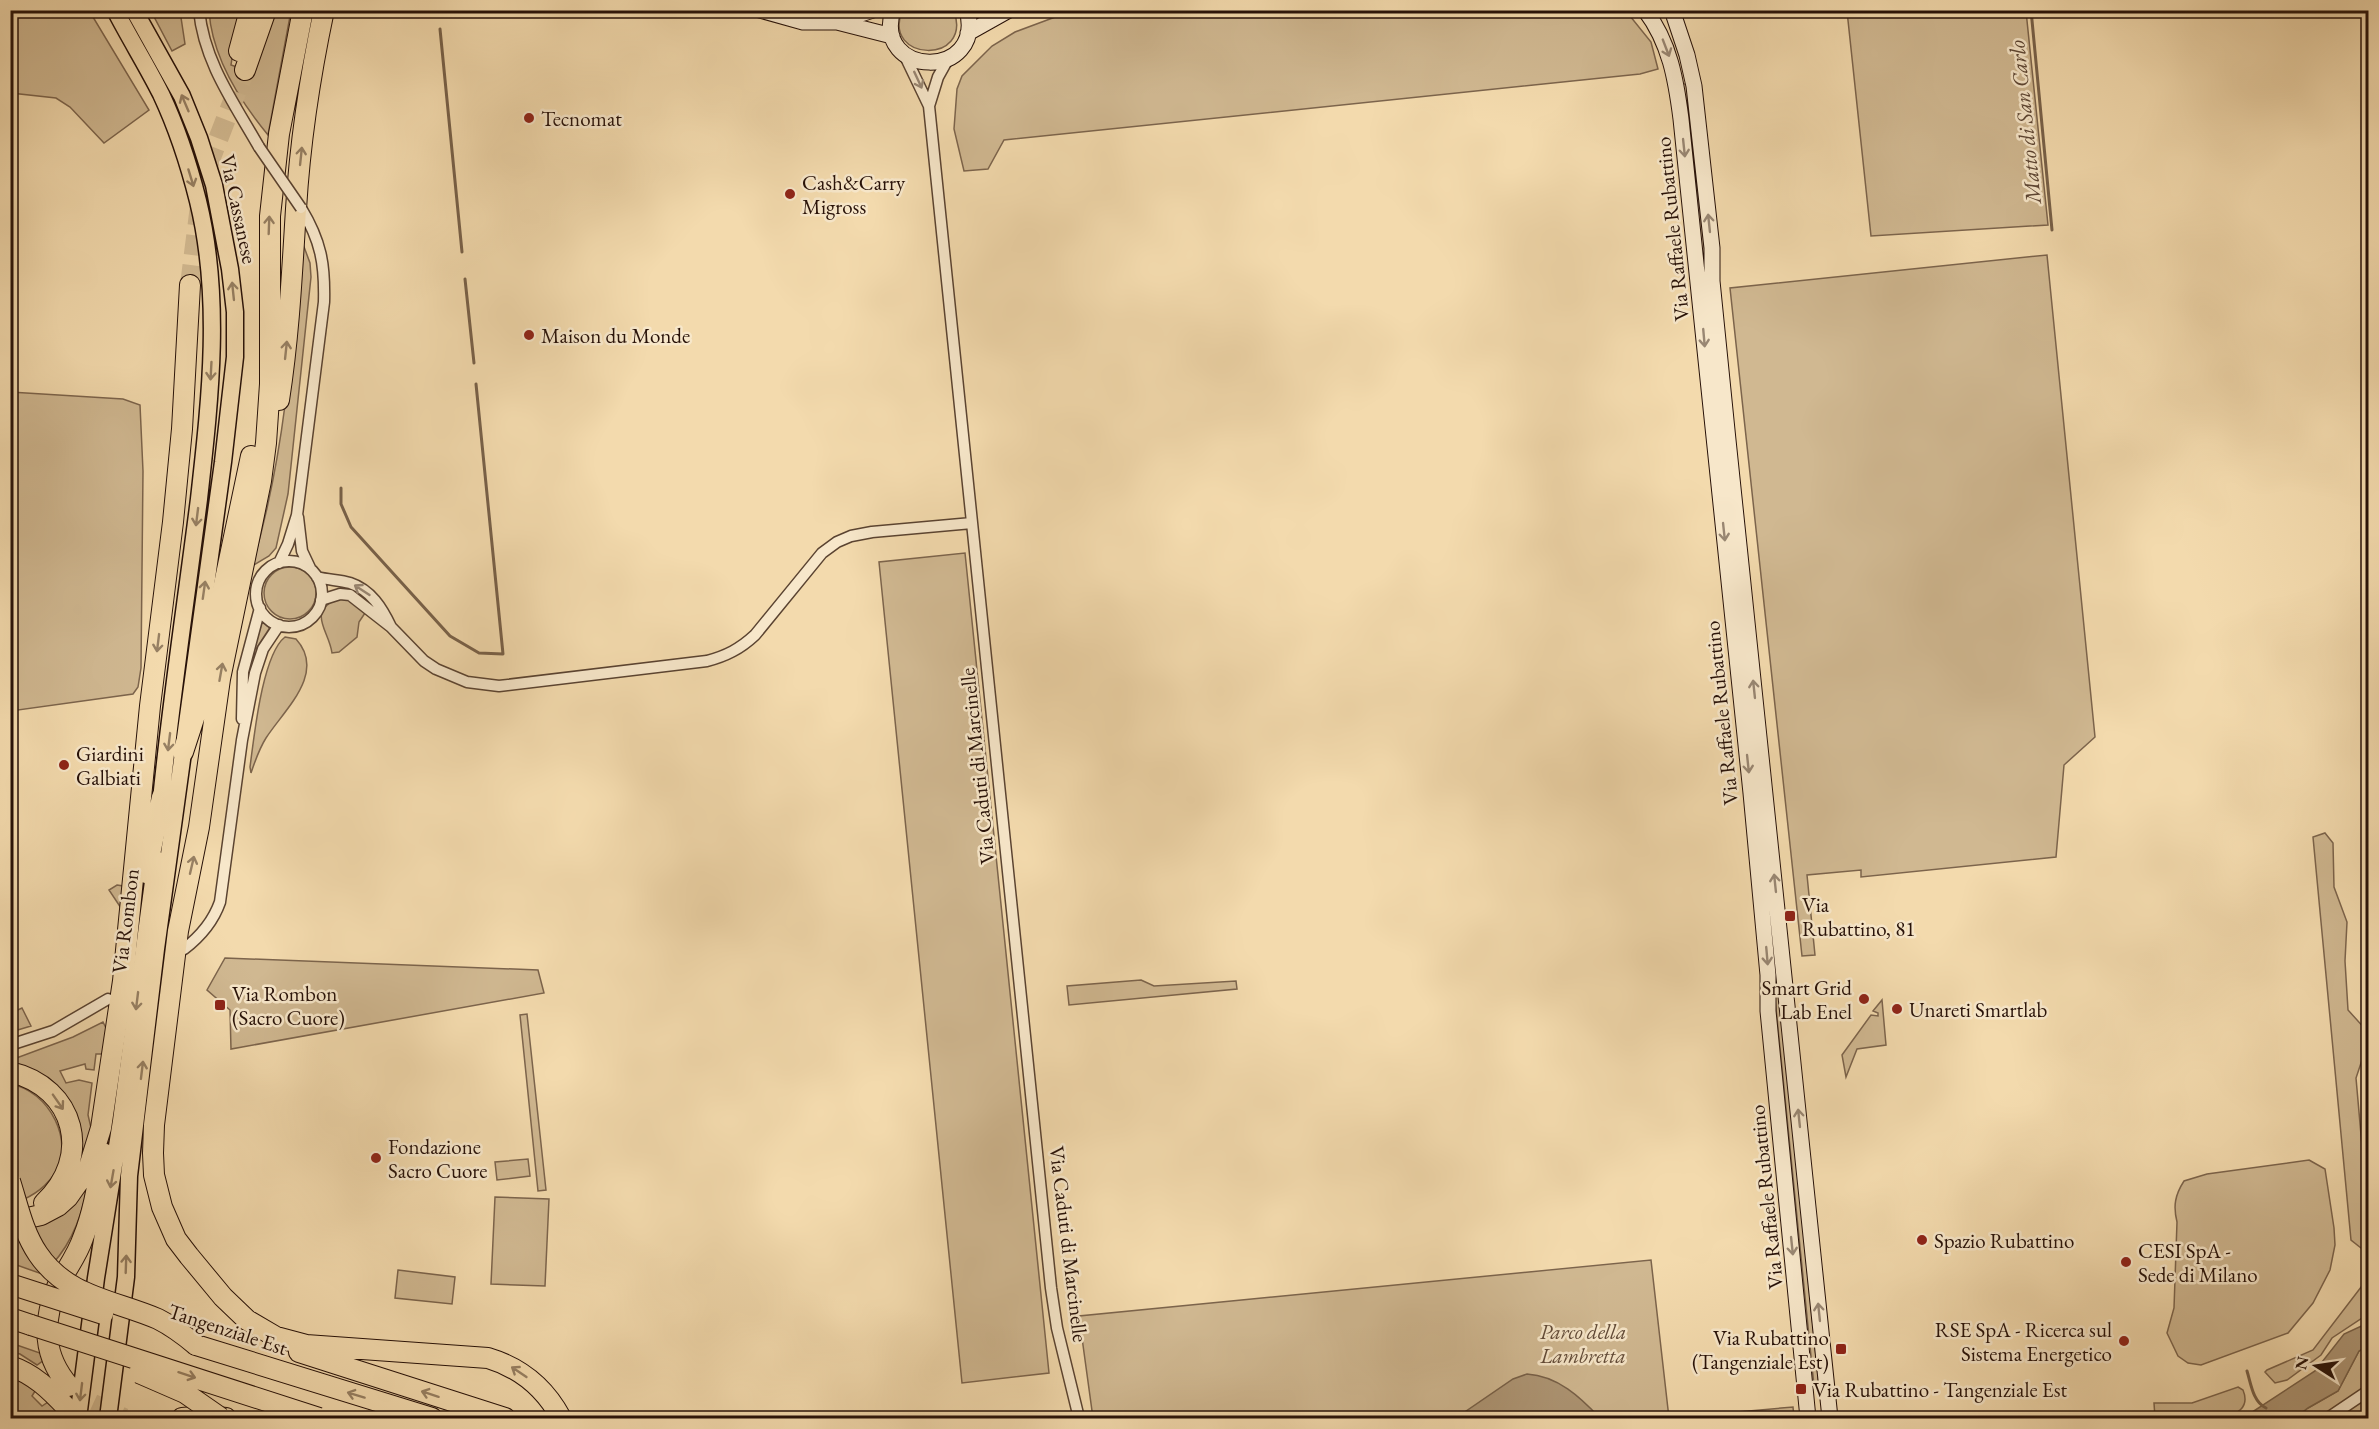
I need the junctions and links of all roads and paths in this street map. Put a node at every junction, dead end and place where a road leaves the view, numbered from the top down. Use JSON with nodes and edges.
{"nodes":[{"id":1,"x":134,"y":10,"type":"edge"},
{"id":2,"x":199,"y":10,"type":"edge"},
{"id":3,"x":249,"y":10,"type":"edge"},
{"id":4,"x":266,"y":10,"type":"edge"},
{"id":5,"x":303,"y":10,"type":"edge"},
{"id":6,"x":324,"y":10,"type":"edge"},
{"id":7,"x":760,"y":10,"type":"edge"},
{"id":8,"x":873,"y":10,"type":"edge"},
{"id":9,"x":892,"y":10,"type":"edge"},
{"id":10,"x":967,"y":10,"type":"edge"},
{"id":11,"x":1009,"y":10,"type":"edge"},
{"id":12,"x":1645,"y":10,"type":"edge"},
{"id":13,"x":1672,"y":10,"type":"edge"},
{"id":14,"x":116,"y":15,"type":"edge"},
{"id":15,"x":837,"y":22,"type":"junction"},
{"id":16,"x":968,"y":33,"type":"junction"},
{"id":17,"x":892,"y":36,"type":"junction"},
{"id":18,"x":905,"y":55,"type":"junction"},
{"id":19,"x":948,"y":59,"type":"junction"},
{"id":20,"x":929,"y":106,"type":"junction"},
{"id":21,"x":190,"y":285,"type":"tunnel mouth"},
{"id":22,"x":269,"y":311,"type":"junction"},
{"id":23,"x":206,"y":428,"type":"joint"},
{"id":24,"x":226,"y":433,"type":"joint"},
{"id":25,"x":297,"y":515,"type":"junction"},
{"id":26,"x":972,"y":523,"type":"junction"},
{"id":27,"x":250,"y":531,"type":"junction"},
{"id":28,"x":279,"y":563,"type":"junction"},
{"id":29,"x":315,"y":574,"type":"junction"},
{"id":30,"x":321,"y":600,"type":"junction"},
{"id":31,"x":260,"y":608,"type":"junction"},
{"id":32,"x":279,"y":625,"type":"junction"},
{"id":33,"x":391,"y":627,"type":"junction"},
{"id":34,"x":242,"y":741,"type":"junction"},
{"id":35,"x":183,"y":752,"type":"junction"},
{"id":36,"x":170,"y":794,"type":"junction"},
{"id":37,"x":184,"y":949,"type":"dead end"},
{"id":38,"x":123,"y":981,"type":"junction"},
{"id":39,"x":171,"y":985,"type":"junction"},
{"id":40,"x":108,"y":999,"type":"dead end"},
{"id":41,"x":116,"y":1035,"type":"junction"},
{"id":42,"x":10,"y":1045,"type":"edge"},
{"id":43,"x":10,"y":1072,"type":"edge"},
{"id":44,"x":10,"y":1180,"type":"edge"},
{"id":45,"x":14,"y":1221,"type":"edge"},
{"id":46,"x":189,"y":1256,"type":"junction"},
{"id":47,"x":10,"y":1284,"type":"edge"},
{"id":48,"x":10,"y":1318,"type":"edge"},
{"id":49,"x":31,"y":1325,"type":"junction"},
{"id":50,"x":196,"y":1345,"type":"junction"},
{"id":51,"x":10,"y":1366,"type":"edge"},
{"id":52,"x":69,"y":1386,"type":"tunnel mouth"},
{"id":53,"x":2368,"y":1391,"type":"edge"},
{"id":54,"x":72,"y":1413,"type":"edge"},
{"id":55,"x":108,"y":1419,"type":"edge"},
{"id":56,"x":182,"y":1419,"type":"edge"},
{"id":57,"x":220,"y":1419,"type":"edge"},
{"id":58,"x":229,"y":1419,"type":"edge"},
{"id":59,"x":319,"y":1419,"type":"edge"},
{"id":60,"x":432,"y":1419,"type":"edge"},
{"id":61,"x":505,"y":1419,"type":"edge"},
{"id":62,"x":561,"y":1419,"type":"edge"},
{"id":63,"x":1079,"y":1419,"type":"edge"},
{"id":64,"x":1808,"y":1419,"type":"edge"},
{"id":65,"x":1830,"y":1419,"type":"edge"},
{"id":66,"x":2328,"y":1419,"type":"edge"}],
"edges":[{"from":24,"to":1,"type":"main road","name":"Via Cassanese","one_way":true},
{"from":2,"to":25,"type":"street","bridge":true},
{"from":3,"to":4,"type":"highway"},
{"from":22,"to":5,"type":"highway","one_way":true},
{"from":27,"to":6,"type":"highway","one_way":true},
{"from":7,"to":15,"type":"street"},
{"from":8,"to":15,"type":"street"},
{"from":9,"to":17,"type":"street"},
{"from":10,"to":16,"type":"street"},
{"from":11,"to":16,"type":"street"},
{"from":12,"to":64,"type":"street","name":"Via Raffaele Rubattino","one_way":true},
{"from":65,"to":13,"type":"street","name":"Via Raffaele Rubattino","one_way":true},
{"from":14,"to":23,"type":"main road","name":"Via Cassanese","one_way":true},
{"from":15,"to":17,"type":"street"},
{"from":16,"to":19,"type":"street"},
{"from":17,"to":18,"type":"street"},
{"from":18,"to":19,"type":"street"},
{"from":18,"to":20,"type":"street","name":"Via Caduti di Marcinelle","one_way":true},
{"from":19,"to":20,"type":"street","name":"Via Caduti di Marcinelle"},
{"from":20,"to":26,"type":"street","name":"Via Caduti di Marcinelle"},
{"from":21,"to":38,"type":"highway","one_way":true},
{"from":22,"to":27,"type":"highway"},
{"from":22,"to":35,"type":"highway"},
{"from":23,"to":36,"type":"main road","name":"Via Rombon","one_way":true},
{"from":35,"to":24,"type":"main road","name":"Via Rombon","one_way":true},
{"from":25,"to":28,"type":"street"},
{"from":25,"to":29,"type":"street"},
{"from":26,"to":33,"type":"street"},
{"from":26,"to":63,"type":"street","name":"Via Caduti di Marcinelle"},
{"from":39,"to":27,"type":"highway","one_way":true},
{"from":28,"to":29,"type":"street"},
{"from":28,"to":31,"type":"street"},
{"from":29,"to":30,"type":"street"},
{"from":33,"to":29,"type":"street","one_way":true},
{"from":30,"to":32,"type":"street"},
{"from":30,"to":33,"type":"street"},
{"from":31,"to":32,"type":"street"},
{"from":31,"to":34,"type":"street"},
{"from":32,"to":34,"type":"street"},
{"from":34,"to":37,"type":"street"},
{"from":35,"to":36,"type":"main road","name":"Via Rombon"},
{"from":36,"to":38,"type":"highway"},
{"from":36,"to":39,"type":"main road"},
{"from":36,"to":54,"type":"main road","name":"Via Rombon","one_way":true},
{"from":55,"to":36,"type":"main road","name":"Via Rombon","one_way":true},
{"from":38,"to":41,"type":"highway"},
{"from":39,"to":46,"type":"highway"},
{"from":40,"to":42,"type":"street","name":"Via Rombon"},
{"from":41,"to":45,"type":"highway"},
{"from":41,"to":52,"type":"highway"},
{"from":43,"to":45,"type":"highway","one_way":true},
{"from":44,"to":50,"type":"highway","bridge":true},
{"from":61,"to":46,"type":"highway","one_way":true},
{"from":62,"to":46,"type":"highway","one_way":true},
{"from":47,"to":50,"type":"highway","name":"Tangenziale Est","bridge":true},
{"from":48,"to":49,"type":"highway"},
{"from":49,"to":57,"type":"highway","bridge":true},
{"from":49,"to":59,"type":"highway","one_way":true,"bridge":true},
{"from":60,"to":50,"type":"highway","name":"Tangenziale Est","one_way":true},
{"from":51,"to":54,"type":"highway"},
{"from":53,"to":66,"type":"street"},
{"from":56,"to":58,"type":"highway"}]}
